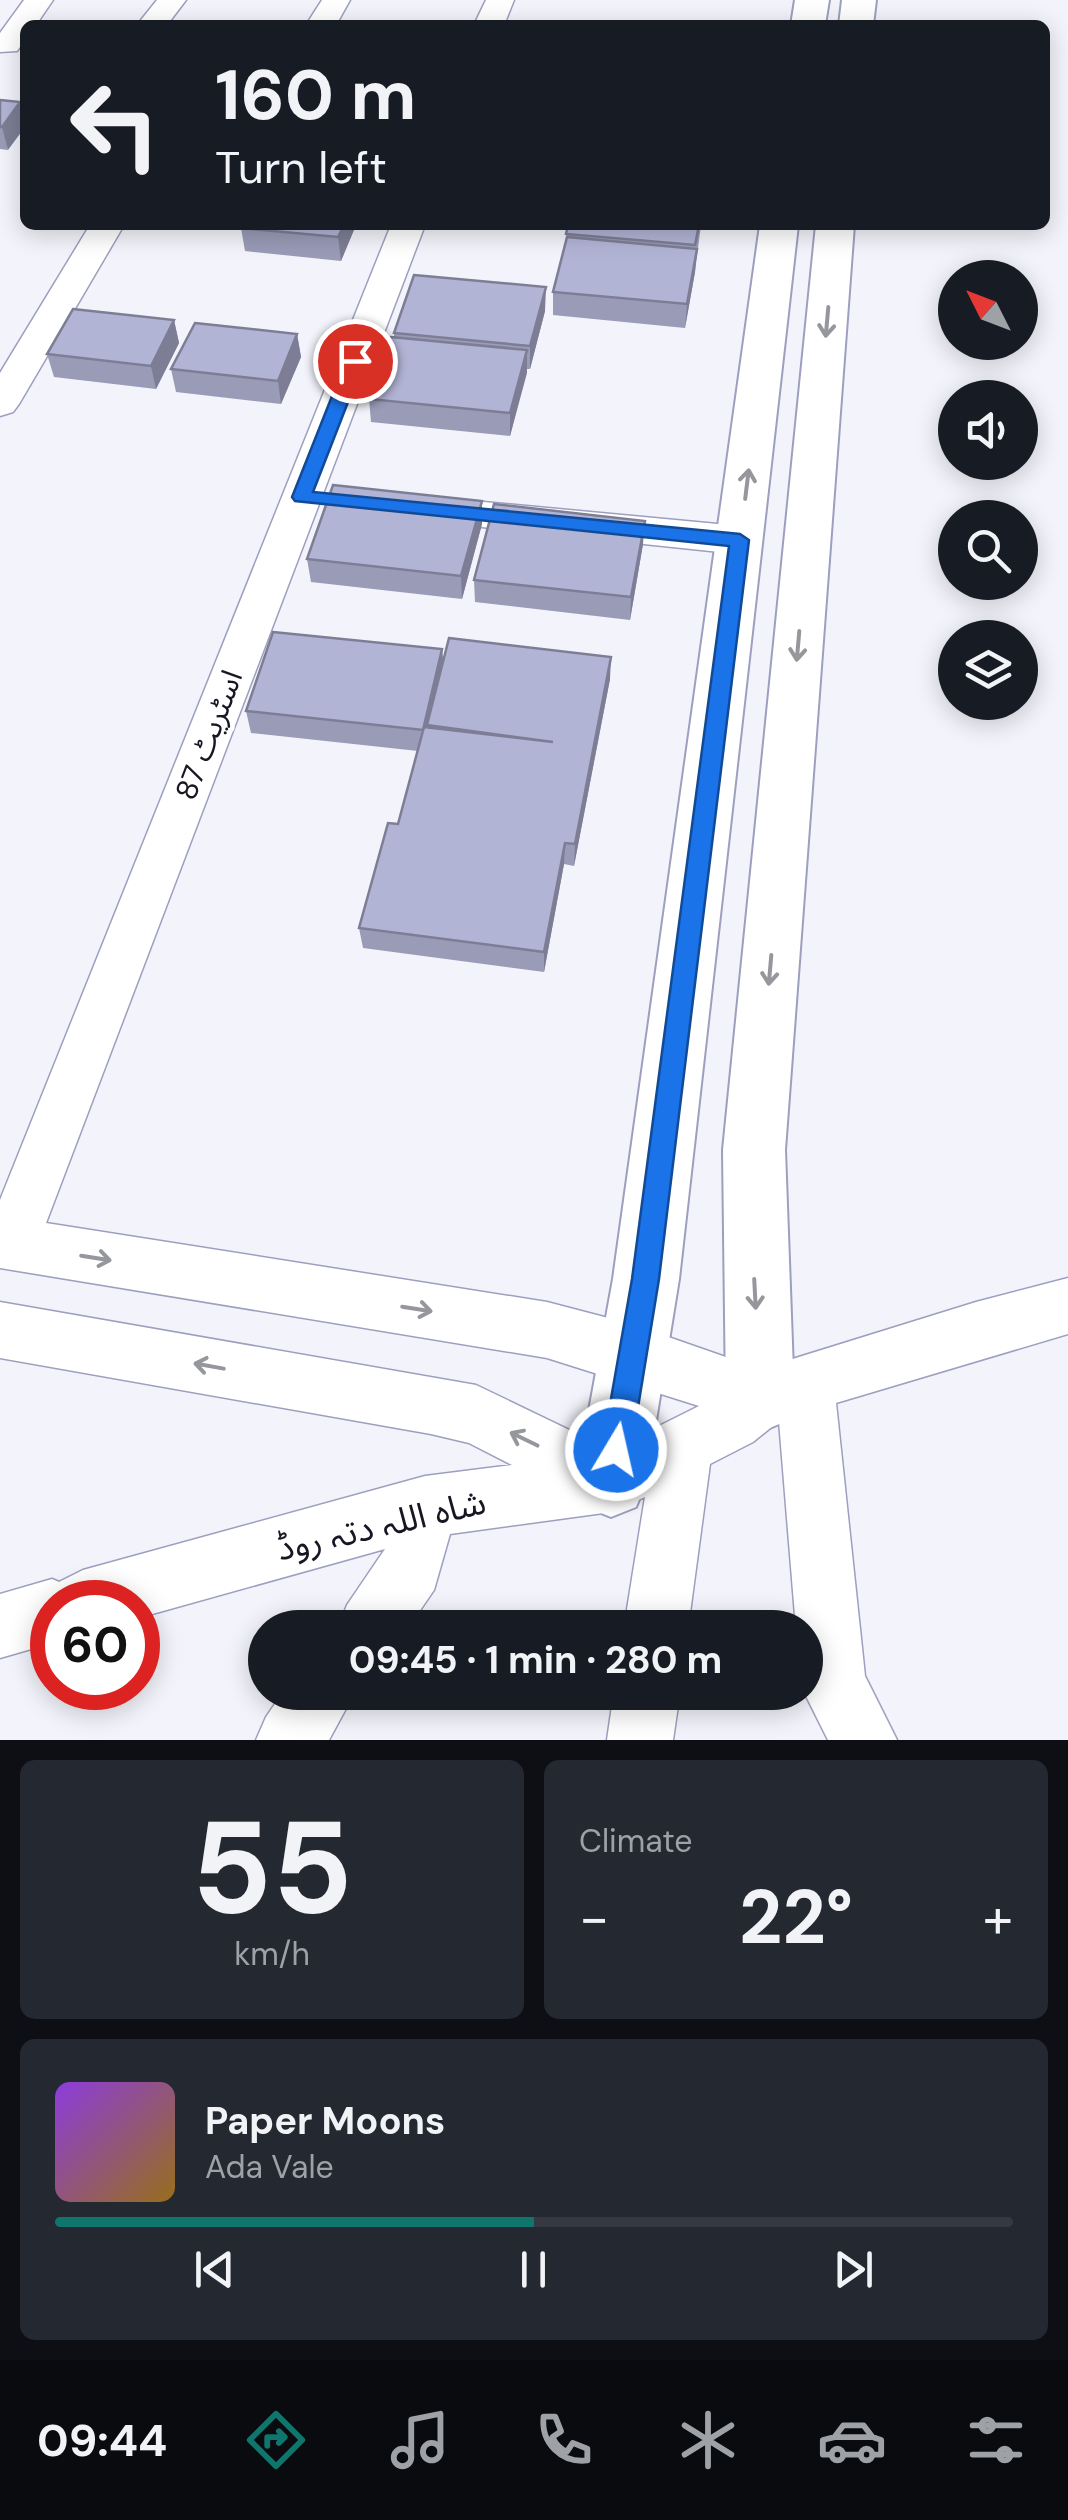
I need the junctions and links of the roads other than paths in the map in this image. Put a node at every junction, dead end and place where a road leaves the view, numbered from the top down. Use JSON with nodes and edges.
{"nodes":[{"id":1,"x":172,"y":0,"type":"edge"},
{"id":2,"x":156,"y":20,"type":"edge"},
{"id":3,"x":105,"y":230,"type":"edge"},
{"id":4,"x":406,"y":230,"type":"edge"},
{"id":5,"x":778,"y":230,"type":"edge"},
{"id":6,"x":836,"y":230,"type":"edge"},
{"id":7,"x":0,"y":404,"type":"edge"},
{"id":8,"x":382,"y":505,"type":"edge"},
{"id":9,"x":740,"y":540,"type":"junction"},
{"id":10,"x":5,"y":1243,"type":"edge"},
{"id":11,"x":1068,"y":1306,"type":"edge"},
{"id":12,"x":0,"y":1330,"type":"edge"},
{"id":13,"x":632,"y":1354,"type":"junction"},
{"id":14,"x":782,"y":1390,"type":"junction"},
{"id":15,"x":683,"y":1444,"type":"junction"},
{"id":16,"x":611,"y":1482,"type":"junction"},
{"id":17,"x":426,"y":1506,"type":"junction"},
{"id":18,"x":160,"y":1580,"type":"edge"},
{"id":19,"x":383,"y":1610,"type":"edge"},
{"id":20,"x":659,"y":1610,"type":"edge"},
{"id":21,"x":30,"y":1617,"type":"edge"},
{"id":22,"x":0,"y":1626,"type":"edge"},
{"id":23,"x":311,"y":1710,"type":"edge"},
{"id":24,"x":644,"y":1710,"type":"edge"},
{"id":25,"x":290,"y":1740,"type":"edge"},
{"id":26,"x":640,"y":1740,"type":"edge"},
{"id":27,"x":864,"y":1740,"type":"edge"}],
"edges":[{"from":1,"to":2,"type":"street"},
{"from":3,"to":7,"type":"street"},
{"from":4,"to":10,"type":"street","name":"اسٹریٹ 87"},
{"from":9,"to":5,"type":"main road","one_way":true},
{"from":6,"to":14,"type":"main road","one_way":true},
{"from":8,"to":9,"type":"street"},
{"from":9,"to":13,"type":"main road"},
{"from":10,"to":13,"type":"street","one_way":true},
{"from":11,"to":14,"type":"street","name":"شاہ اللہ دتہ روڈ"},
{"from":16,"to":12,"type":"street","one_way":true},
{"from":13,"to":14,"type":"street"},
{"from":13,"to":16,"type":"main road"},
{"from":14,"to":15,"type":"street","name":"شاہ اللہ دتہ روڈ"},
{"from":14,"to":27,"type":"street"},
{"from":15,"to":16,"type":"street","name":"شاہ اللہ دتہ روڈ"},
{"from":15,"to":20,"type":"street"},
{"from":16,"to":17,"type":"street","name":"شاہ اللہ دتہ روڈ"},
{"from":17,"to":18,"type":"street","name":"شاہ اللہ دتہ روڈ"},
{"from":17,"to":19,"type":"street"},
{"from":21,"to":22,"type":"street"},
{"from":23,"to":25,"type":"street"},
{"from":24,"to":26,"type":"street"}]}
